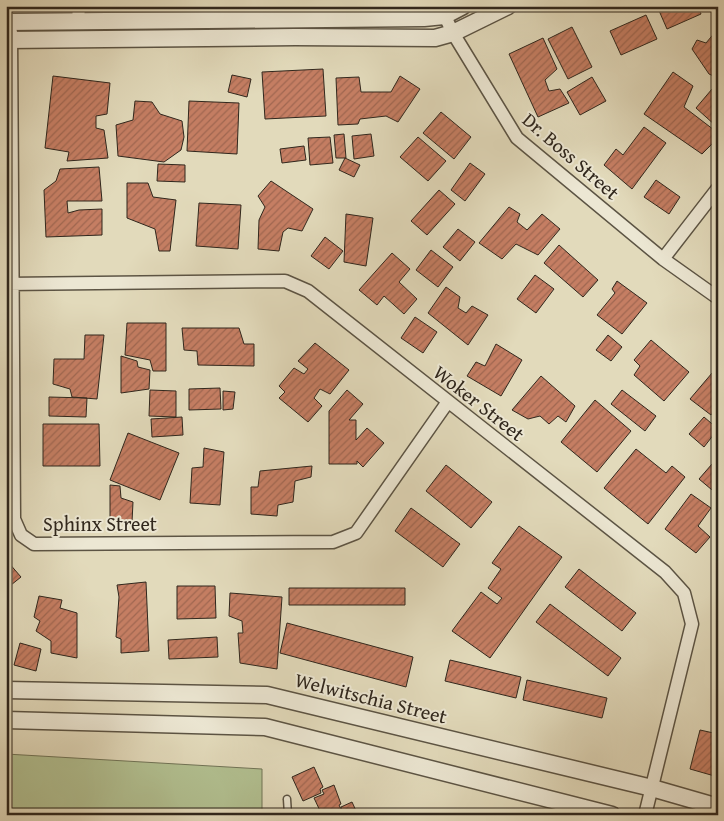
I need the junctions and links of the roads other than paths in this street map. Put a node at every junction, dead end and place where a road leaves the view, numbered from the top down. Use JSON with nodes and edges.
{"nodes":[{"id":1,"x":463,"y":6,"type":"edge"},
{"id":2,"x":508,"y":6,"type":"edge"},
{"id":3,"x":442,"y":11,"type":"edge"},
{"id":4,"x":293,"y":12,"type":"edge"},
{"id":5,"x":78,"y":14,"type":"edge"},
{"id":6,"x":9,"y":22,"type":"edge"},
{"id":7,"x":453,"y":34,"type":"junction"},
{"id":8,"x":9,"y":40,"type":"edge"},
{"id":9,"x":718,"y":188,"type":"edge"},
{"id":10,"x":663,"y":259,"type":"junction"},
{"id":11,"x":10,"y":284,"type":"edge"},
{"id":12,"x":718,"y":298,"type":"edge"},
{"id":13,"x":447,"y":403,"type":"junction"},
{"id":14,"x":6,"y":690,"type":"edge"},
{"id":15,"x":6,"y":720,"type":"edge"},
{"id":16,"x":652,"y":788,"type":"junction"},
{"id":17,"x":287,"y":799,"type":"dead end"},
{"id":18,"x":718,"y":807,"type":"edge"},
{"id":19,"x":288,"y":815,"type":"edge"},
{"id":20,"x":612,"y":815,"type":"edge"},
{"id":21,"x":645,"y":815,"type":"edge"}],
"edges":[{"from":1,"to":3,"type":"street"},
{"from":2,"to":7,"type":"street"},
{"from":3,"to":4,"type":"street"},
{"from":3,"to":7,"type":"street","name":"Dr. Boss Street"},
{"from":4,"to":5,"type":"street"},
{"from":5,"to":6,"type":"street"},
{"from":6,"to":8,"type":"street","name":"Sphinx Street"},
{"from":7,"to":8,"type":"street"},
{"from":7,"to":10,"type":"street","name":"Dr. Boss Street"},
{"from":8,"to":11,"type":"street","name":"Sphinx Street"},
{"from":9,"to":10,"type":"street"},
{"from":10,"to":12,"type":"street","name":"Dr. Boss Street"},
{"from":11,"to":13,"type":"street","name":"Woker Street"},
{"from":11,"to":13,"type":"street","name":"Sphinx Street"},
{"from":13,"to":16,"type":"street","name":"Woker Street"},
{"from":14,"to":16,"type":"street","name":"Welwitschia Street"},
{"from":15,"to":20,"type":"street"},
{"from":16,"to":18,"type":"street","name":"Welwitschia Street"},
{"from":16,"to":21,"type":"street","name":"Woker Street"},
{"from":17,"to":19,"type":"lane"}]}
